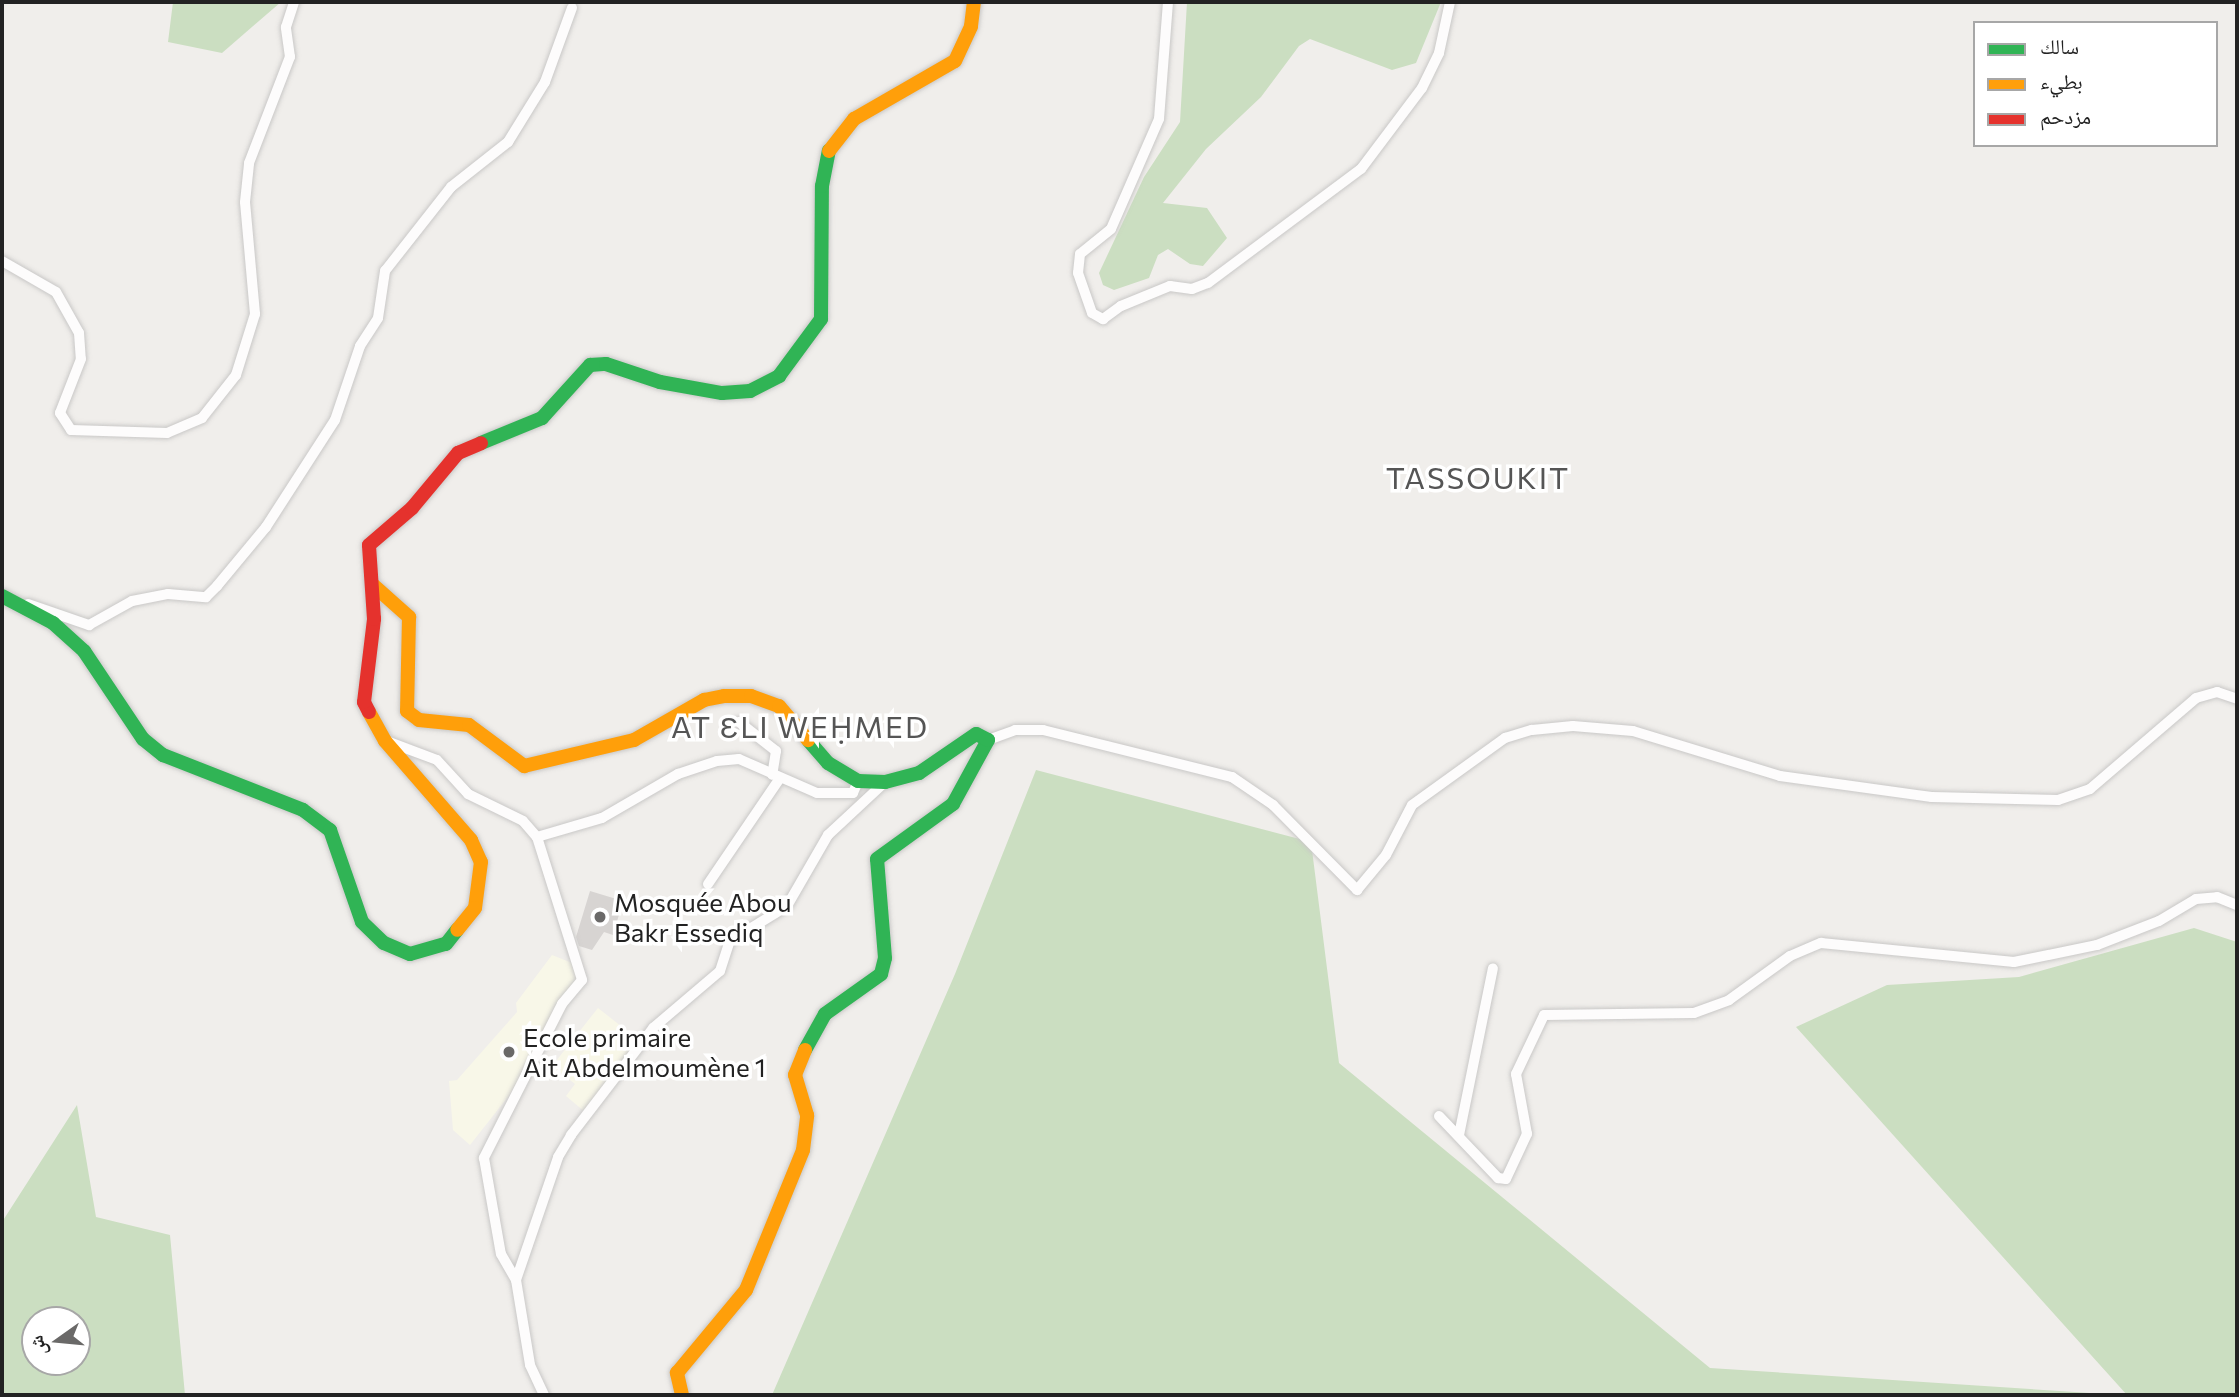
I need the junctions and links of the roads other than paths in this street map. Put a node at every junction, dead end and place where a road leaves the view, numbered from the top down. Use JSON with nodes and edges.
{"nodes":[{"id":1,"x":295,"y":2,"type":"edge"},
{"id":2,"x":974,"y":2,"type":"edge"},
{"id":3,"x":1168,"y":2,"type":"edge"},
{"id":4,"x":1450,"y":2,"type":"edge"},
{"id":5,"x":572,"y":8,"type":"dead end"},
{"id":6,"x":2,"y":261,"type":"edge"},
{"id":7,"x":372,"y":584,"type":"junction"},
{"id":8,"x":9,"y":598,"type":"edge"},
{"id":9,"x":2237,"y":699,"type":"edge"},
{"id":10,"x":739,"y":722,"type":"dead end"},
{"id":11,"x":988,"y":740,"type":"junction"},
{"id":12,"x":385,"y":741,"type":"junction"},
{"id":13,"x":776,"y":776,"type":"junction"},
{"id":14,"x":858,"y":781,"type":"junction"},
{"id":15,"x":885,"y":782,"type":"junction"},
{"id":16,"x":537,"y":837,"type":"junction"},
{"id":17,"x":708,"y":884,"type":"dead end"},
{"id":18,"x":2237,"y":905,"type":"edge"},
{"id":19,"x":1493,"y":968,"type":"dead end"},
{"id":20,"x":1439,"y":1116,"type":"dead end"},
{"id":21,"x":1459,"y":1135,"type":"junction"},
{"id":22,"x":516,"y":1280,"type":"junction"},
{"id":23,"x":544,"y":1395,"type":"edge"},
{"id":24,"x":682,"y":1395,"type":"edge"}],
"edges":[{"from":1,"to":6,"type":"street"},
{"from":2,"to":7,"type":"street"},
{"from":3,"to":4,"type":"street"},
{"from":5,"to":8,"type":"street"},
{"from":7,"to":12,"type":"street"},
{"from":7,"to":14,"type":"street"},
{"from":8,"to":12,"type":"street"},
{"from":9,"to":11,"type":"street"},
{"from":10,"to":13,"type":"street"},
{"from":11,"to":15,"type":"street"},
{"from":11,"to":24,"type":"street"},
{"from":12,"to":16,"type":"street"},
{"from":13,"to":14,"type":"street"},
{"from":13,"to":16,"type":"street"},
{"from":13,"to":17,"type":"street"},
{"from":14,"to":15,"type":"street"},
{"from":15,"to":22,"type":"street"},
{"from":16,"to":22,"type":"street"},
{"from":18,"to":21,"type":"street"},
{"from":19,"to":21,"type":"street"},
{"from":20,"to":21,"type":"street"},
{"from":22,"to":23,"type":"street"}]}
